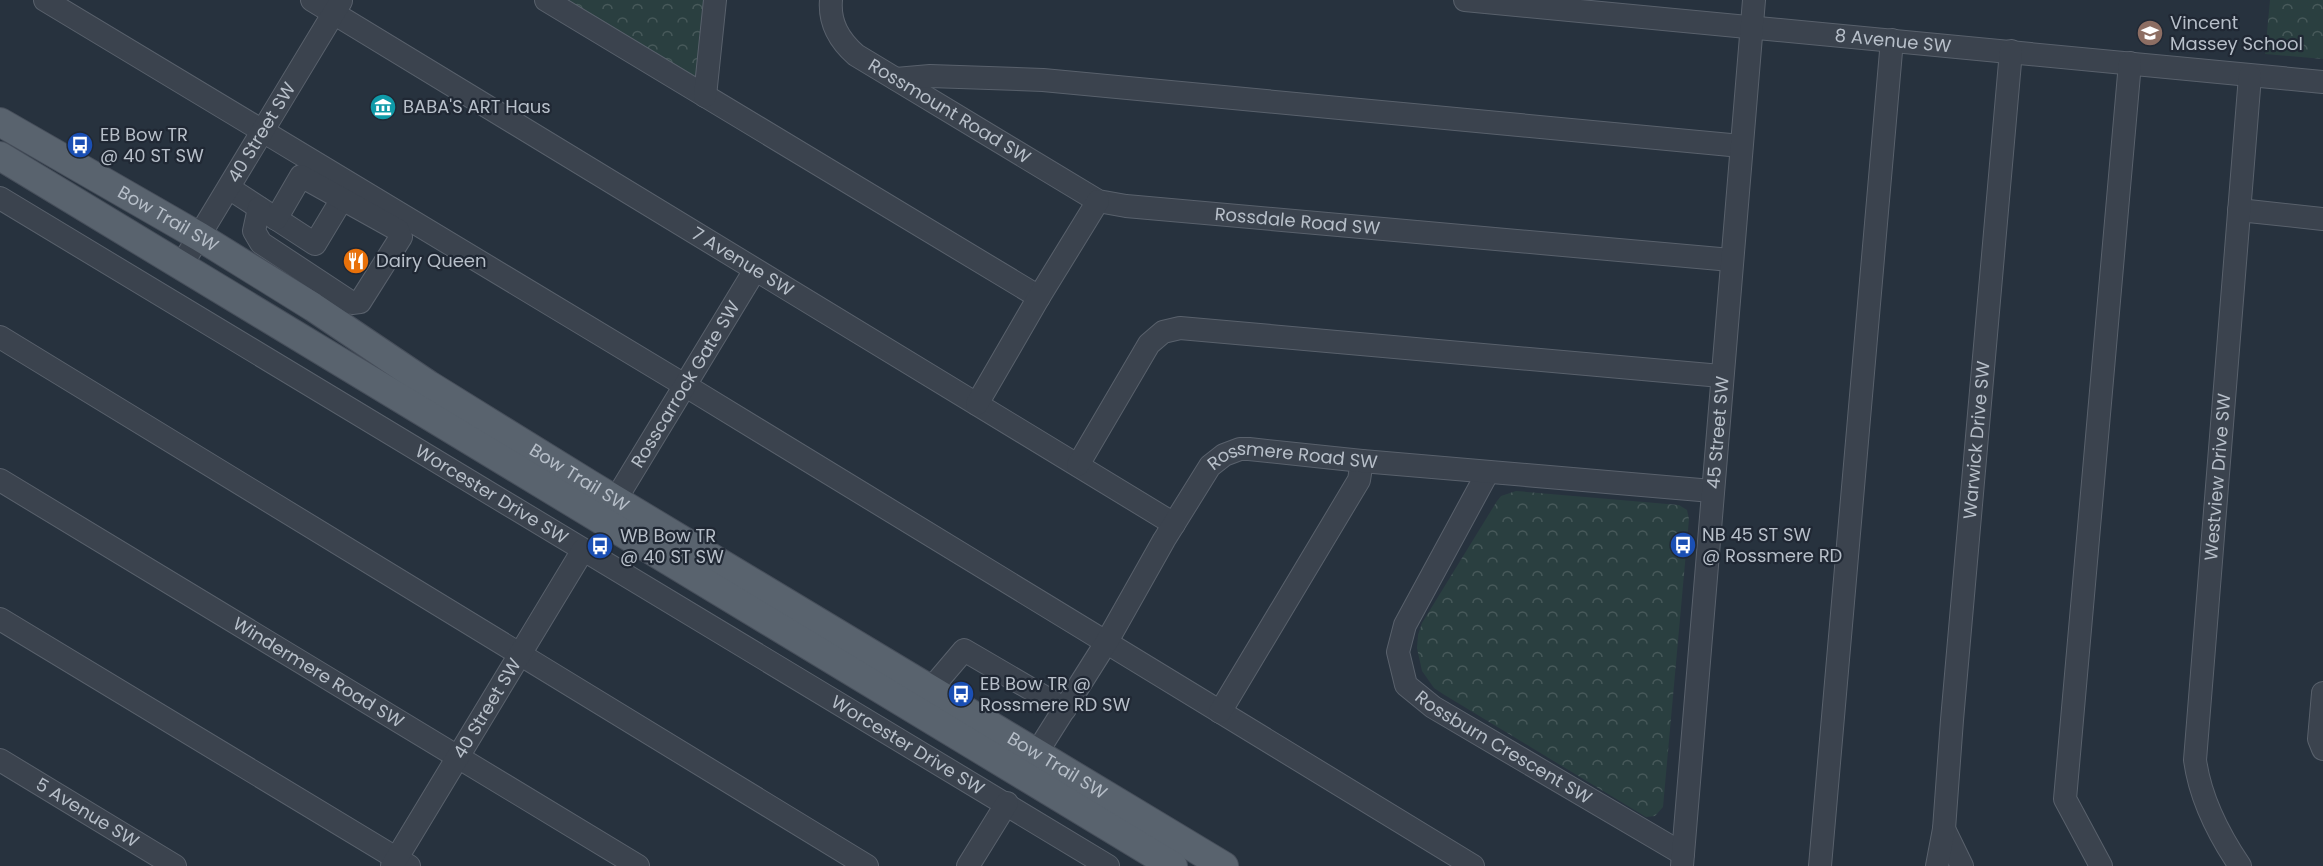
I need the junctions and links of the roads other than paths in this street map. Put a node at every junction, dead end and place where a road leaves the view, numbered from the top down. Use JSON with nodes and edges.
{"nodes":[{"id":1,"x":45,"y":0,"type":"edge"},
{"id":2,"x":312,"y":0,"type":"edge"},
{"id":3,"x":546,"y":0,"type":"edge"},
{"id":4,"x":715,"y":0,"type":"edge"},
{"id":5,"x":831,"y":0,"type":"edge"},
{"id":6,"x":1465,"y":0,"type":"edge"},
{"id":7,"x":1754,"y":0,"type":"edge"},
{"id":8,"x":338,"y":7,"type":"edge"},
{"id":9,"x":1752,"y":26,"type":"junction"},
{"id":10,"x":1892,"y":40,"type":"junction"},
{"id":11,"x":2011,"y":51,"type":"junction"},
{"id":12,"x":2130,"y":63,"type":"junction"},
{"id":13,"x":2250,"y":76,"type":"junction"},
{"id":14,"x":896,"y":79,"type":"junction"},
{"id":15,"x":2323,"y":82,"type":"edge"},
{"id":16,"x":705,"y":96,"type":"junction"},
{"id":17,"x":0,"y":122,"type":"edge"},
{"id":18,"x":263,"y":132,"type":"junction"},
{"id":19,"x":1741,"y":146,"type":"junction"},
{"id":20,"x":0,"y":156,"type":"edge"},
{"id":21,"x":229,"y":188,"type":"junction"},
{"id":22,"x":0,"y":198,"type":"edge"},
{"id":23,"x":342,"y":199,"type":"junction"},
{"id":24,"x":1098,"y":201,"type":"junction"},
{"id":25,"x":2239,"y":210,"type":"junction"},
{"id":26,"x":267,"y":214,"type":"junction"},
{"id":27,"x":2323,"y":219,"type":"edge"},
{"id":28,"x":200,"y":237,"type":"junction"},
{"id":29,"x":1731,"y":260,"type":"junction"},
{"id":30,"x":181,"y":266,"type":"junction"},
{"id":31,"x":755,"y":270,"type":"junction"},
{"id":32,"x":1039,"y":297,"type":"junction"},
{"id":33,"x":0,"y":337,"type":"edge"},
{"id":34,"x":1722,"y":376,"type":"junction"},
{"id":35,"x":686,"y":386,"type":"junction"},
{"id":36,"x":977,"y":404,"type":"junction"},
{"id":37,"x":1362,"y":461,"type":"junction"},
{"id":38,"x":1078,"y":465,"type":"junction"},
{"id":39,"x":1488,"y":472,"type":"junction"},
{"id":40,"x":0,"y":480,"type":"edge"},
{"id":41,"x":1712,"y":491,"type":"junction"},
{"id":42,"x":616,"y":499,"type":"junction"},
{"id":43,"x":1174,"y":524,"type":"junction"},
{"id":44,"x":583,"y":550,"type":"junction"},
{"id":45,"x":0,"y":620,"type":"edge"},
{"id":46,"x":1106,"y":643,"type":"junction"},
{"id":47,"x":518,"y":654,"type":"junction"},
{"id":48,"x":930,"y":690,"type":"junction"},
{"id":49,"x":2323,"y":693,"type":"edge"},
{"id":50,"x":1065,"y":709,"type":"junction"},
{"id":51,"x":1220,"y":712,"type":"junction"},
{"id":52,"x":2323,"y":749,"type":"edge"},
{"id":53,"x":1036,"y":754,"type":"junction"},
{"id":54,"x":456,"y":757,"type":"junction"},
{"id":55,"x":0,"y":760,"type":"edge"},
{"id":56,"x":1007,"y":804,"type":"junction"},
{"id":57,"x":1944,"y":829,"type":"junction"},
{"id":58,"x":1682,"y":860,"type":"edge"},
{"id":59,"x":399,"y":863,"type":"edge"},
{"id":60,"x":175,"y":866,"type":"edge"},
{"id":61,"x":638,"y":866,"type":"edge"},
{"id":62,"x":867,"y":866,"type":"edge"},
{"id":63,"x":968,"y":866,"type":"edge"},
{"id":64,"x":1108,"y":866,"type":"edge"},
{"id":65,"x":1173,"y":866,"type":"edge"},
{"id":66,"x":1224,"y":866,"type":"edge"},
{"id":67,"x":1473,"y":866,"type":"edge"},
{"id":68,"x":1820,"y":866,"type":"edge"},
{"id":69,"x":1937,"y":866,"type":"edge"},
{"id":70,"x":1962,"y":866,"type":"edge"},
{"id":71,"x":2101,"y":866,"type":"edge"},
{"id":72,"x":2240,"y":866,"type":"edge"}],
"edges":[{"from":1,"to":18,"type":"street"},
{"from":2,"to":8,"type":"street","name":"7 Avenue SW"},
{"from":3,"to":16,"type":"street"},
{"from":4,"to":16,"type":"street"},
{"from":5,"to":14,"type":"street","name":"Rossmount Road SW"},
{"from":6,"to":9,"type":"street","name":"8 Avenue SW"},
{"from":7,"to":9,"type":"street","name":"45 Street SW"},
{"from":8,"to":18,"type":"street","name":"40 Street SW"},
{"from":8,"to":31,"type":"street","name":"7 Avenue SW"},
{"from":9,"to":10,"type":"street","name":"8 Avenue SW"},
{"from":9,"to":19,"type":"street","name":"45 Street SW"},
{"from":10,"to":11,"type":"street","name":"8 Avenue SW"},
{"from":10,"to":68,"type":"street"},
{"from":11,"to":12,"type":"street","name":"8 Avenue SW"},
{"from":11,"to":57,"type":"street","name":"Warwick Drive SW"},
{"from":12,"to":13,"type":"street","name":"8 Avenue SW"},
{"from":12,"to":71,"type":"street"},
{"from":13,"to":15,"type":"street","name":"8 Avenue SW"},
{"from":13,"to":25,"type":"street","name":"Westview Drive SW"},
{"from":14,"to":19,"type":"street"},
{"from":14,"to":24,"type":"street","name":"Rossmount Road SW"},
{"from":16,"to":32,"type":"street"},
{"from":17,"to":28,"type":"main road","name":"Bow Trail SW"},
{"from":18,"to":21,"type":"street","name":"40 Street SW"},
{"from":18,"to":35,"type":"street"},
{"from":19,"to":29,"type":"street","name":"45 Street SW"},
{"from":20,"to":30,"type":"main road","name":"Bow Trail SW"},
{"from":21,"to":26,"type":"street"},
{"from":21,"to":28,"type":"street","name":"40 Street SW"},
{"from":22,"to":44,"type":"street","name":"Worcester Drive SW"},
{"from":23,"to":26,"type":"street"},
{"from":23,"to":26,"type":"street"},
{"from":23,"to":26,"type":"street"},
{"from":24,"to":29,"type":"street","name":"Rossdale Road SW"},
{"from":24,"to":32,"type":"street"},
{"from":25,"to":27,"type":"street"},
{"from":25,"to":72,"type":"street","name":"Westview Drive SW"},
{"from":28,"to":30,"type":"street","name":"40 Street SW"},
{"from":28,"to":42,"type":"main road","name":"Bow Trail SW"},
{"from":29,"to":34,"type":"street","name":"45 Street SW"},
{"from":30,"to":65,"type":"main road","name":"Bow Trail SW"},
{"from":31,"to":35,"type":"street","name":"Rosscarrock Gate SW"},
{"from":31,"to":36,"type":"street","name":"7 Avenue SW"},
{"from":32,"to":36,"type":"street"},
{"from":33,"to":47,"type":"street"},
{"from":34,"to":38,"type":"street"},
{"from":34,"to":41,"type":"street","name":"45 Street SW"},
{"from":35,"to":42,"type":"street","name":"Rosscarrock Gate SW"},
{"from":35,"to":46,"type":"street"},
{"from":36,"to":38,"type":"street","name":"7 Avenue SW"},
{"from":37,"to":39,"type":"street","name":"Rossmere Road SW"},
{"from":37,"to":43,"type":"street","name":"Rossmere Road SW"},
{"from":37,"to":51,"type":"street"},
{"from":38,"to":43,"type":"street","name":"7 Avenue SW"},
{"from":39,"to":41,"type":"street","name":"Rossmere Road SW"},
{"from":39,"to":58,"type":"street","name":"Rossburn Crescent SW"},
{"from":40,"to":54,"type":"street","name":"Windermere Road SW"},
{"from":41,"to":58,"type":"street","name":"45 Street SW"},
{"from":42,"to":48,"type":"main road","name":"Bow Trail SW"},
{"from":43,"to":46,"type":"street","name":"Rossmere Road SW"},
{"from":44,"to":47,"type":"street","name":"40 Street SW"},
{"from":44,"to":56,"type":"street","name":"Worcester Drive SW"},
{"from":45,"to":59,"type":"street"},
{"from":46,"to":50,"type":"street","name":"Rossmere Road SW"},
{"from":46,"to":51,"type":"street"},
{"from":47,"to":54,"type":"street","name":"40 Street SW"},
{"from":47,"to":62,"type":"street"},
{"from":48,"to":50,"type":"street"},
{"from":48,"to":53,"type":"main road","name":"Bow Trail SW"},
{"from":49,"to":52,"type":"street"},
{"from":50,"to":53,"type":"street","name":"Rossmere Road SW"},
{"from":51,"to":67,"type":"street"},
{"from":53,"to":66,"type":"main road","name":"Bow Trail SW"},
{"from":54,"to":59,"type":"street","name":"40 Street SW"},
{"from":54,"to":61,"type":"street","name":"Windermere Road SW"},
{"from":55,"to":60,"type":"street","name":"5 Avenue SW"},
{"from":56,"to":63,"type":"street"},
{"from":56,"to":64,"type":"street","name":"Worcester Drive SW"},
{"from":57,"to":69,"type":"street","name":"Warwick Drive SW"},
{"from":57,"to":70,"type":"street"}]}
